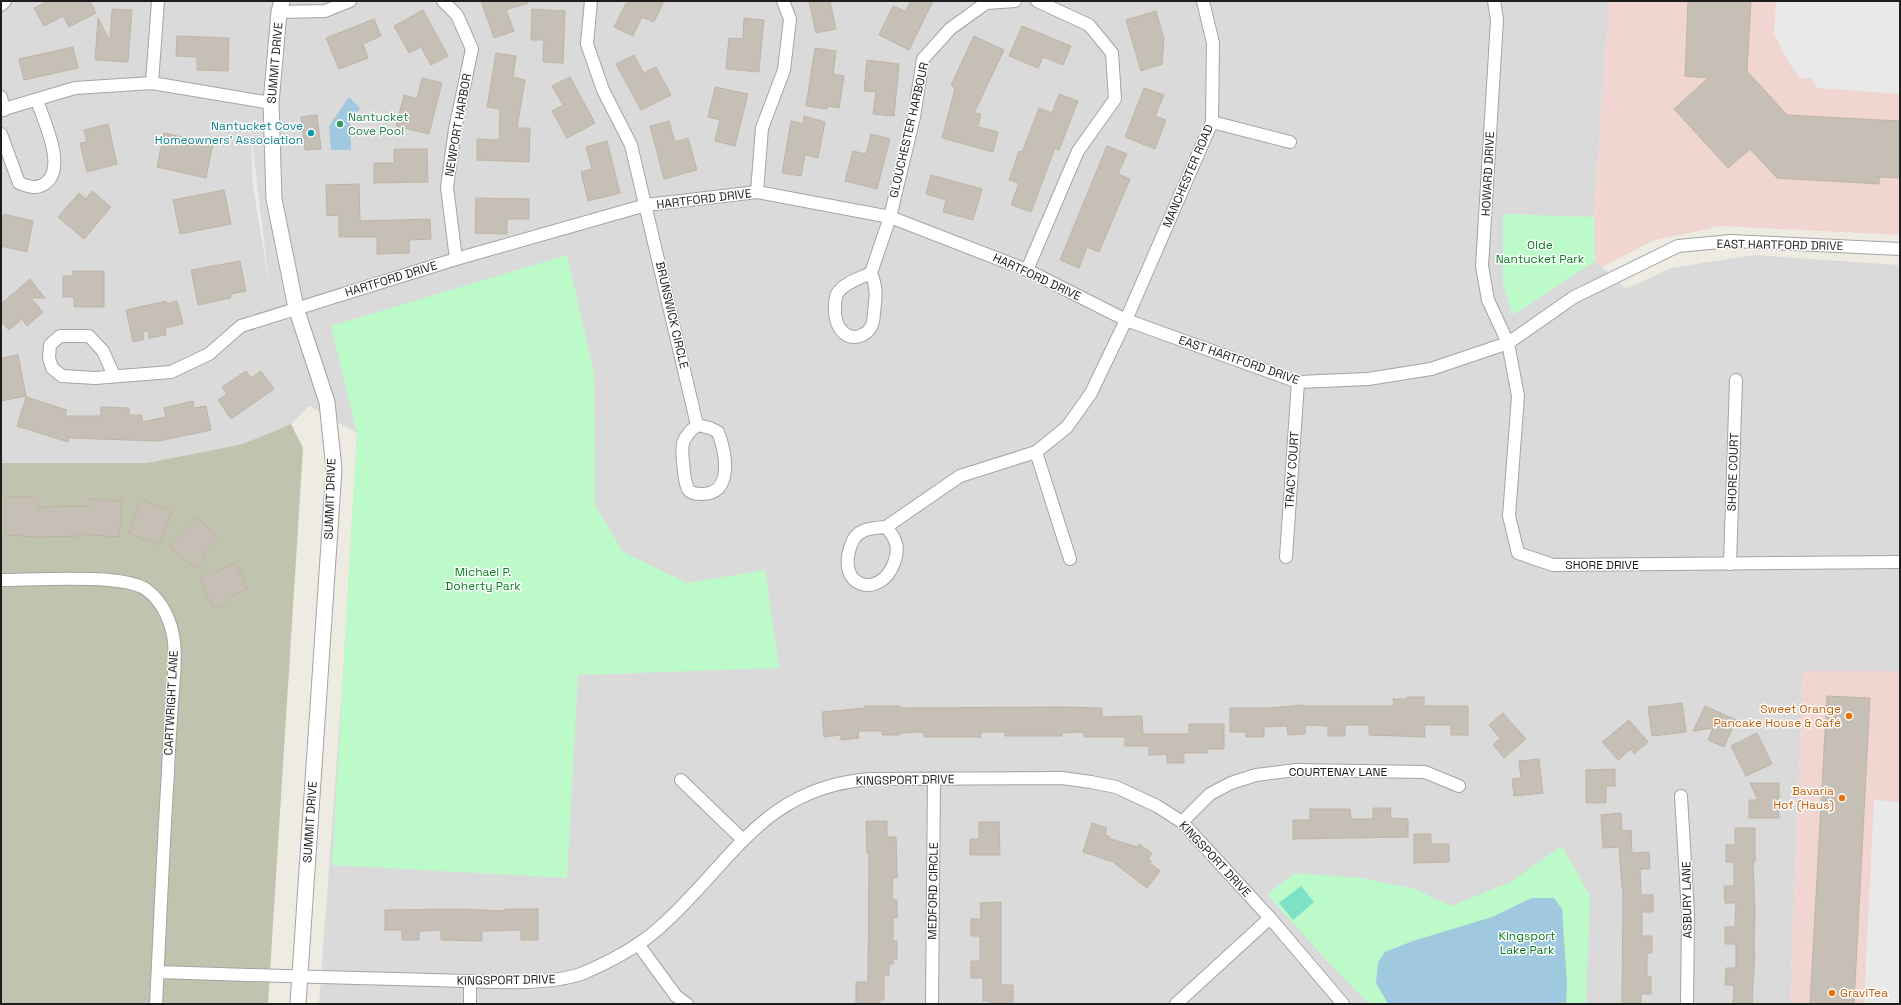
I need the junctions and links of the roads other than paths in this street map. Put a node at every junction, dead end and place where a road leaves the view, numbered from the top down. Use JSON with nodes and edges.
{"nodes":[{"id":1,"x":5,"y":1,"type":"edge"},
{"id":2,"x":158,"y":1,"type":"edge"},
{"id":3,"x":350,"y":1,"type":"edge"},
{"id":4,"x":443,"y":1,"type":"edge"},
{"id":5,"x":591,"y":1,"type":"edge"},
{"id":6,"x":782,"y":1,"type":"edge"},
{"id":7,"x":1015,"y":1,"type":"edge"},
{"id":8,"x":1037,"y":1,"type":"edge"},
{"id":9,"x":1203,"y":1,"type":"edge"},
{"id":10,"x":1494,"y":1,"type":"edge"},
{"id":11,"x":1,"y":5,"type":"edge"},
{"id":12,"x":281,"y":6,"type":"edge"},
{"id":13,"x":152,"y":83,"type":"junction"},
{"id":14,"x":1,"y":97,"type":"edge"},
{"id":15,"x":37,"y":100,"type":"junction"},
{"id":16,"x":271,"y":103,"type":"junction"},
{"id":17,"x":3,"y":110,"type":"edge"},
{"id":18,"x":1212,"y":122,"type":"junction"},
{"id":19,"x":1,"y":134,"type":"edge"},
{"id":20,"x":1290,"y":142,"type":"dead end"},
{"id":21,"x":756,"y":192,"type":"junction"},
{"id":22,"x":646,"y":206,"type":"junction"},
{"id":23,"x":890,"y":216,"type":"junction"},
{"id":24,"x":1900,"y":249,"type":"edge"},
{"id":25,"x":456,"y":259,"type":"junction"},
{"id":26,"x":1027,"y":270,"type":"junction"},
{"id":27,"x":871,"y":273,"type":"junction"},
{"id":28,"x":296,"y":308,"type":"junction"},
{"id":29,"x":1126,"y":320,"type":"junction"},
{"id":30,"x":1508,"y":343,"type":"junction"},
{"id":31,"x":114,"y":376,"type":"junction"},
{"id":32,"x":1736,"y":380,"type":"dead end"},
{"id":33,"x":1298,"y":382,"type":"junction"},
{"id":34,"x":697,"y":425,"type":"junction"},
{"id":35,"x":1036,"y":452,"type":"junction"},
{"id":36,"x":886,"y":527,"type":"junction"},
{"id":37,"x":1286,"y":557,"type":"dead end"},
{"id":38,"x":1070,"y":559,"type":"dead end"},
{"id":39,"x":1900,"y":562,"type":"edge"},
{"id":40,"x":1730,"y":564,"type":"junction"},
{"id":41,"x":1,"y":580,"type":"edge"},
{"id":42,"x":934,"y":779,"type":"junction"},
{"id":43,"x":682,"y":780,"type":"dead end"},
{"id":44,"x":1459,"y":786,"type":"dead end"},
{"id":45,"x":1681,"y":796,"type":"dead end"},
{"id":46,"x":1182,"y":822,"type":"junction"},
{"id":47,"x":742,"y":840,"type":"junction"},
{"id":48,"x":1270,"y":918,"type":"junction"},
{"id":49,"x":638,"y":944,"type":"junction"},
{"id":50,"x":158,"y":972,"type":"junction"},
{"id":51,"x":300,"y":977,"type":"junction"},
{"id":52,"x":470,"y":981,"type":"junction"},
{"id":53,"x":156,"y":1004,"type":"edge"},
{"id":54,"x":298,"y":1004,"type":"edge"},
{"id":55,"x":470,"y":1004,"type":"edge"},
{"id":56,"x":687,"y":1004,"type":"edge"},
{"id":57,"x":932,"y":1004,"type":"edge"},
{"id":58,"x":1176,"y":1004,"type":"edge"},
{"id":59,"x":1343,"y":1004,"type":"edge"},
{"id":60,"x":1687,"y":1004,"type":"edge"}],
"edges":[{"from":1,"to":11,"type":"street"},
{"from":2,"to":13,"type":"street"},
{"from":3,"to":12,"type":"street"},
{"from":4,"to":25,"type":"street","name":"NEWPORT HARBOR"},
{"from":5,"to":22,"type":"street","name":"BRUNSWICK CIRCLE"},
{"from":6,"to":21,"type":"street"},
{"from":7,"to":23,"type":"street","name":"GLOUCHESTER HARBOUR"},
{"from":8,"to":26,"type":"street"},
{"from":9,"to":18,"type":"street","name":"MANCHESTER ROAD"},
{"from":10,"to":30,"type":"street","name":"HOWARD DRIVE"},
{"from":12,"to":16,"type":"street","name":"SUMMIT DRIVE"},
{"from":13,"to":15,"type":"street"},
{"from":13,"to":16,"type":"street"},
{"from":14,"to":17,"type":"street"},
{"from":15,"to":17,"type":"street"},
{"from":15,"to":19,"type":"street"},
{"from":16,"to":28,"type":"street","name":"SUMMIT DRIVE"},
{"from":18,"to":20,"type":"street"},
{"from":18,"to":29,"type":"street","name":"MANCHESTER ROAD"},
{"from":21,"to":22,"type":"street","name":"HARTFORD DRIVE"},
{"from":21,"to":23,"type":"street","name":"HARTFORD DRIVE"},
{"from":22,"to":25,"type":"street","name":"HARTFORD DRIVE"},
{"from":22,"to":34,"type":"street","name":"BRUNSWICK CIRCLE"},
{"from":23,"to":26,"type":"street","name":"HARTFORD DRIVE"},
{"from":23,"to":27,"type":"street","name":"GLOUCHESTER HARBOUR"},
{"from":24,"to":30,"type":"street","name":"EAST HARTFORD DRIVE"},
{"from":25,"to":28,"type":"street","name":"HARTFORD DRIVE"},
{"from":26,"to":29,"type":"street","name":"HARTFORD DRIVE"},
{"from":27,"to":27,"type":"street"},
{"from":28,"to":31,"type":"street","name":"HARTFORD DRIVE"},
{"from":28,"to":51,"type":"street","name":"SUMMIT DRIVE"},
{"from":29,"to":33,"type":"street","name":"EAST HARTFORD DRIVE"},
{"from":29,"to":35,"type":"street","name":"MANCHESTER ROAD"},
{"from":30,"to":33,"type":"street","name":"EAST HARTFORD DRIVE"},
{"from":30,"to":40,"type":"street","name":"SHORE DRIVE"},
{"from":31,"to":31,"type":"street","name":"HARTFORD DRIVE"},
{"from":32,"to":40,"type":"street","name":"SHORE COURT"},
{"from":33,"to":37,"type":"street","name":"TRACY COURT"},
{"from":34,"to":34,"type":"street"},
{"from":35,"to":36,"type":"street"},
{"from":35,"to":38,"type":"street"},
{"from":36,"to":36,"type":"street"},
{"from":39,"to":40,"type":"street","name":"SHORE DRIVE"},
{"from":41,"to":50,"type":"street","name":"CARTWRIGHT LANE"},
{"from":42,"to":46,"type":"street","name":"KINGSPORT DRIVE"},
{"from":42,"to":47,"type":"street","name":"KINGSPORT DRIVE"},
{"from":42,"to":57,"type":"street","name":"MEDFORD CIRCLE"},
{"from":43,"to":47,"type":"street"},
{"from":44,"to":46,"type":"street","name":"COURTENAY LANE"},
{"from":45,"to":60,"type":"street","name":"ASBURY LANE"},
{"from":46,"to":48,"type":"street","name":"KINGSPORT DRIVE"},
{"from":47,"to":49,"type":"street","name":"KINGSPORT DRIVE"},
{"from":48,"to":58,"type":"street"},
{"from":48,"to":59,"type":"street","name":"KINGSPORT DRIVE"},
{"from":49,"to":52,"type":"street","name":"KINGSPORT DRIVE"},
{"from":49,"to":56,"type":"street"},
{"from":50,"to":51,"type":"street","name":"KINGSPORT DRIVE"},
{"from":50,"to":53,"type":"street","name":"CARTWRIGHT LANE"},
{"from":51,"to":52,"type":"street","name":"KINGSPORT DRIVE"},
{"from":51,"to":54,"type":"street","name":"SUMMIT DRIVE"},
{"from":52,"to":55,"type":"street"}]}
